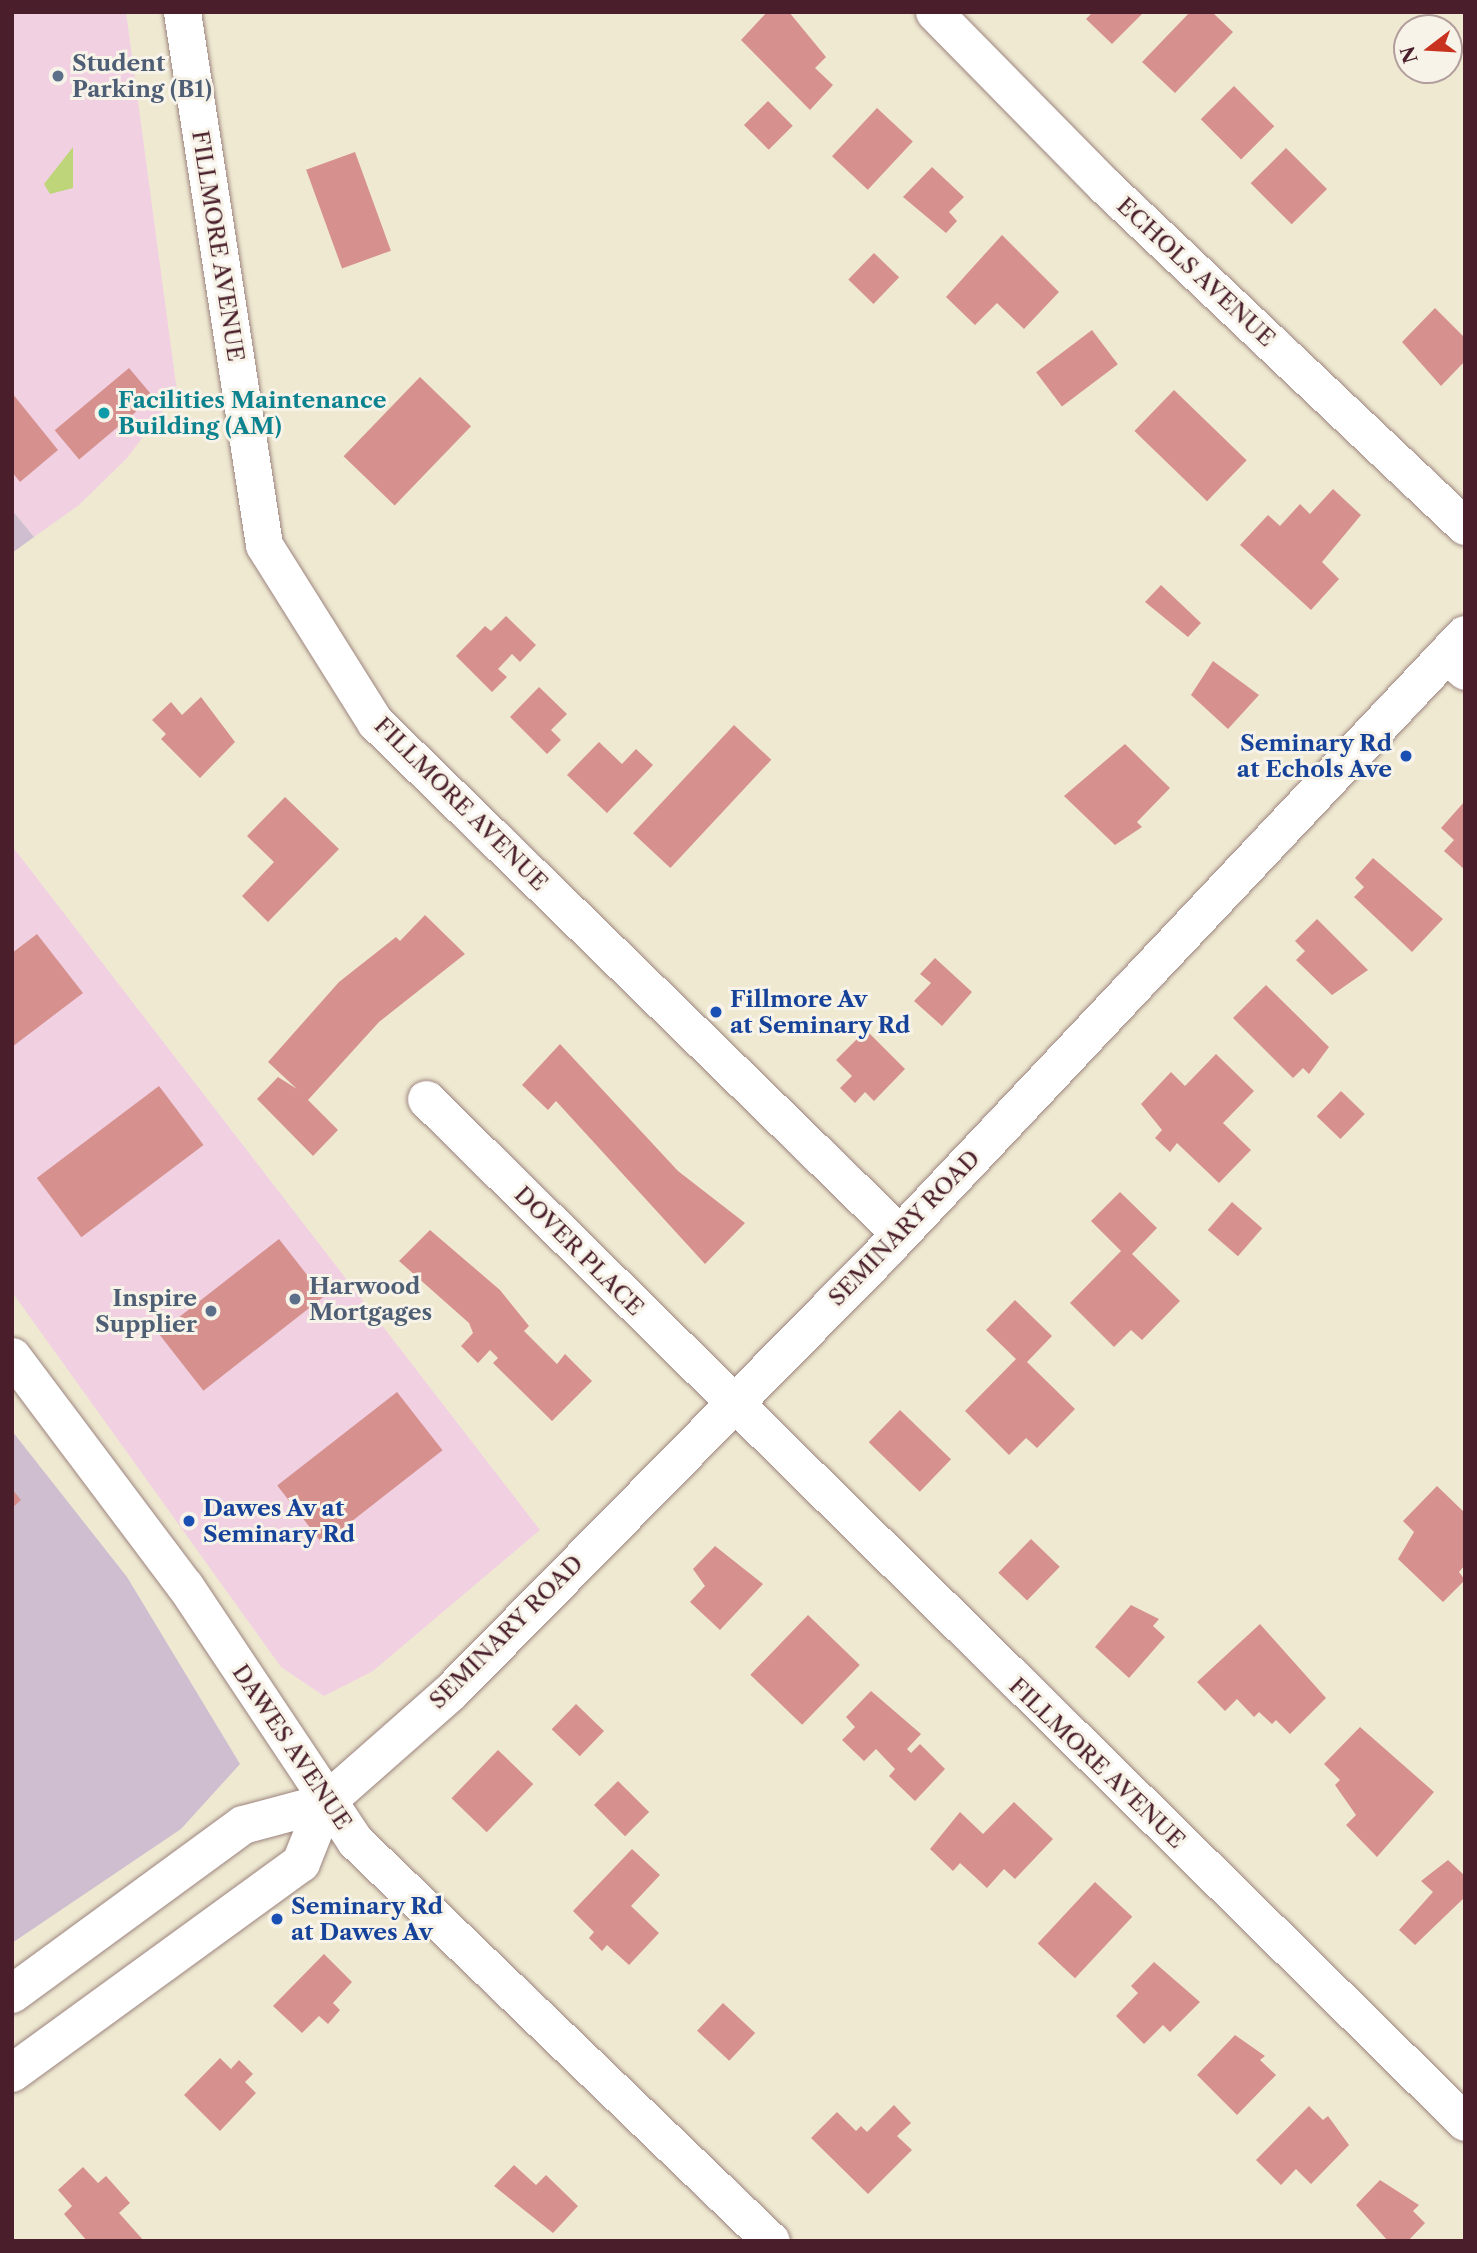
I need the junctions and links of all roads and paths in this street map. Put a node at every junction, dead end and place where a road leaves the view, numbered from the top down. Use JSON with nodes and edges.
{"nodes":[{"id":1,"x":182,"y":12,"type":"edge"},
{"id":2,"x":934,"y":12,"type":"edge"},
{"id":3,"x":1465,"y":527,"type":"edge"},
{"id":4,"x":1458,"y":654,"type":"edge"},
{"id":5,"x":426,"y":1099,"type":"dead end"},
{"id":6,"x":900,"y":1234,"type":"junction"},
{"id":7,"x":12,"y":1356,"type":"edge"},
{"id":8,"x":731,"y":1403,"type":"junction"},
{"id":9,"x":325,"y":1803,"type":"junction"},
{"id":10,"x":12,"y":1994,"type":"edge"},
{"id":11,"x":12,"y":2073,"type":"edge"},
{"id":12,"x":1465,"y":2122,"type":"edge"},
{"id":13,"x":771,"y":2241,"type":"edge"}],
"edges":[{"from":1,"to":6,"type":"street","name":"FILLMORE AVENUE"},
{"from":2,"to":3,"type":"street","name":"ECHOLS AVENUE"},
{"from":4,"to":6,"type":"main road","name":"SEMINARY ROAD"},
{"from":5,"to":8,"type":"street","name":"DOVER PLACE"},
{"from":6,"to":8,"type":"main road","name":"SEMINARY ROAD"},
{"from":7,"to":9,"type":"street","name":"DAWES AVENUE"},
{"from":8,"to":9,"type":"main road","name":"SEMINARY ROAD"},
{"from":8,"to":12,"type":"street","name":"FILLMORE AVENUE"},
{"from":9,"to":10,"type":"main road","name":"SEMINARY ROAD"},
{"from":9,"to":11,"type":"main road","name":"SEMINARY ROAD"},
{"from":9,"to":13,"type":"street","name":"DAWES AVENUE"}]}
